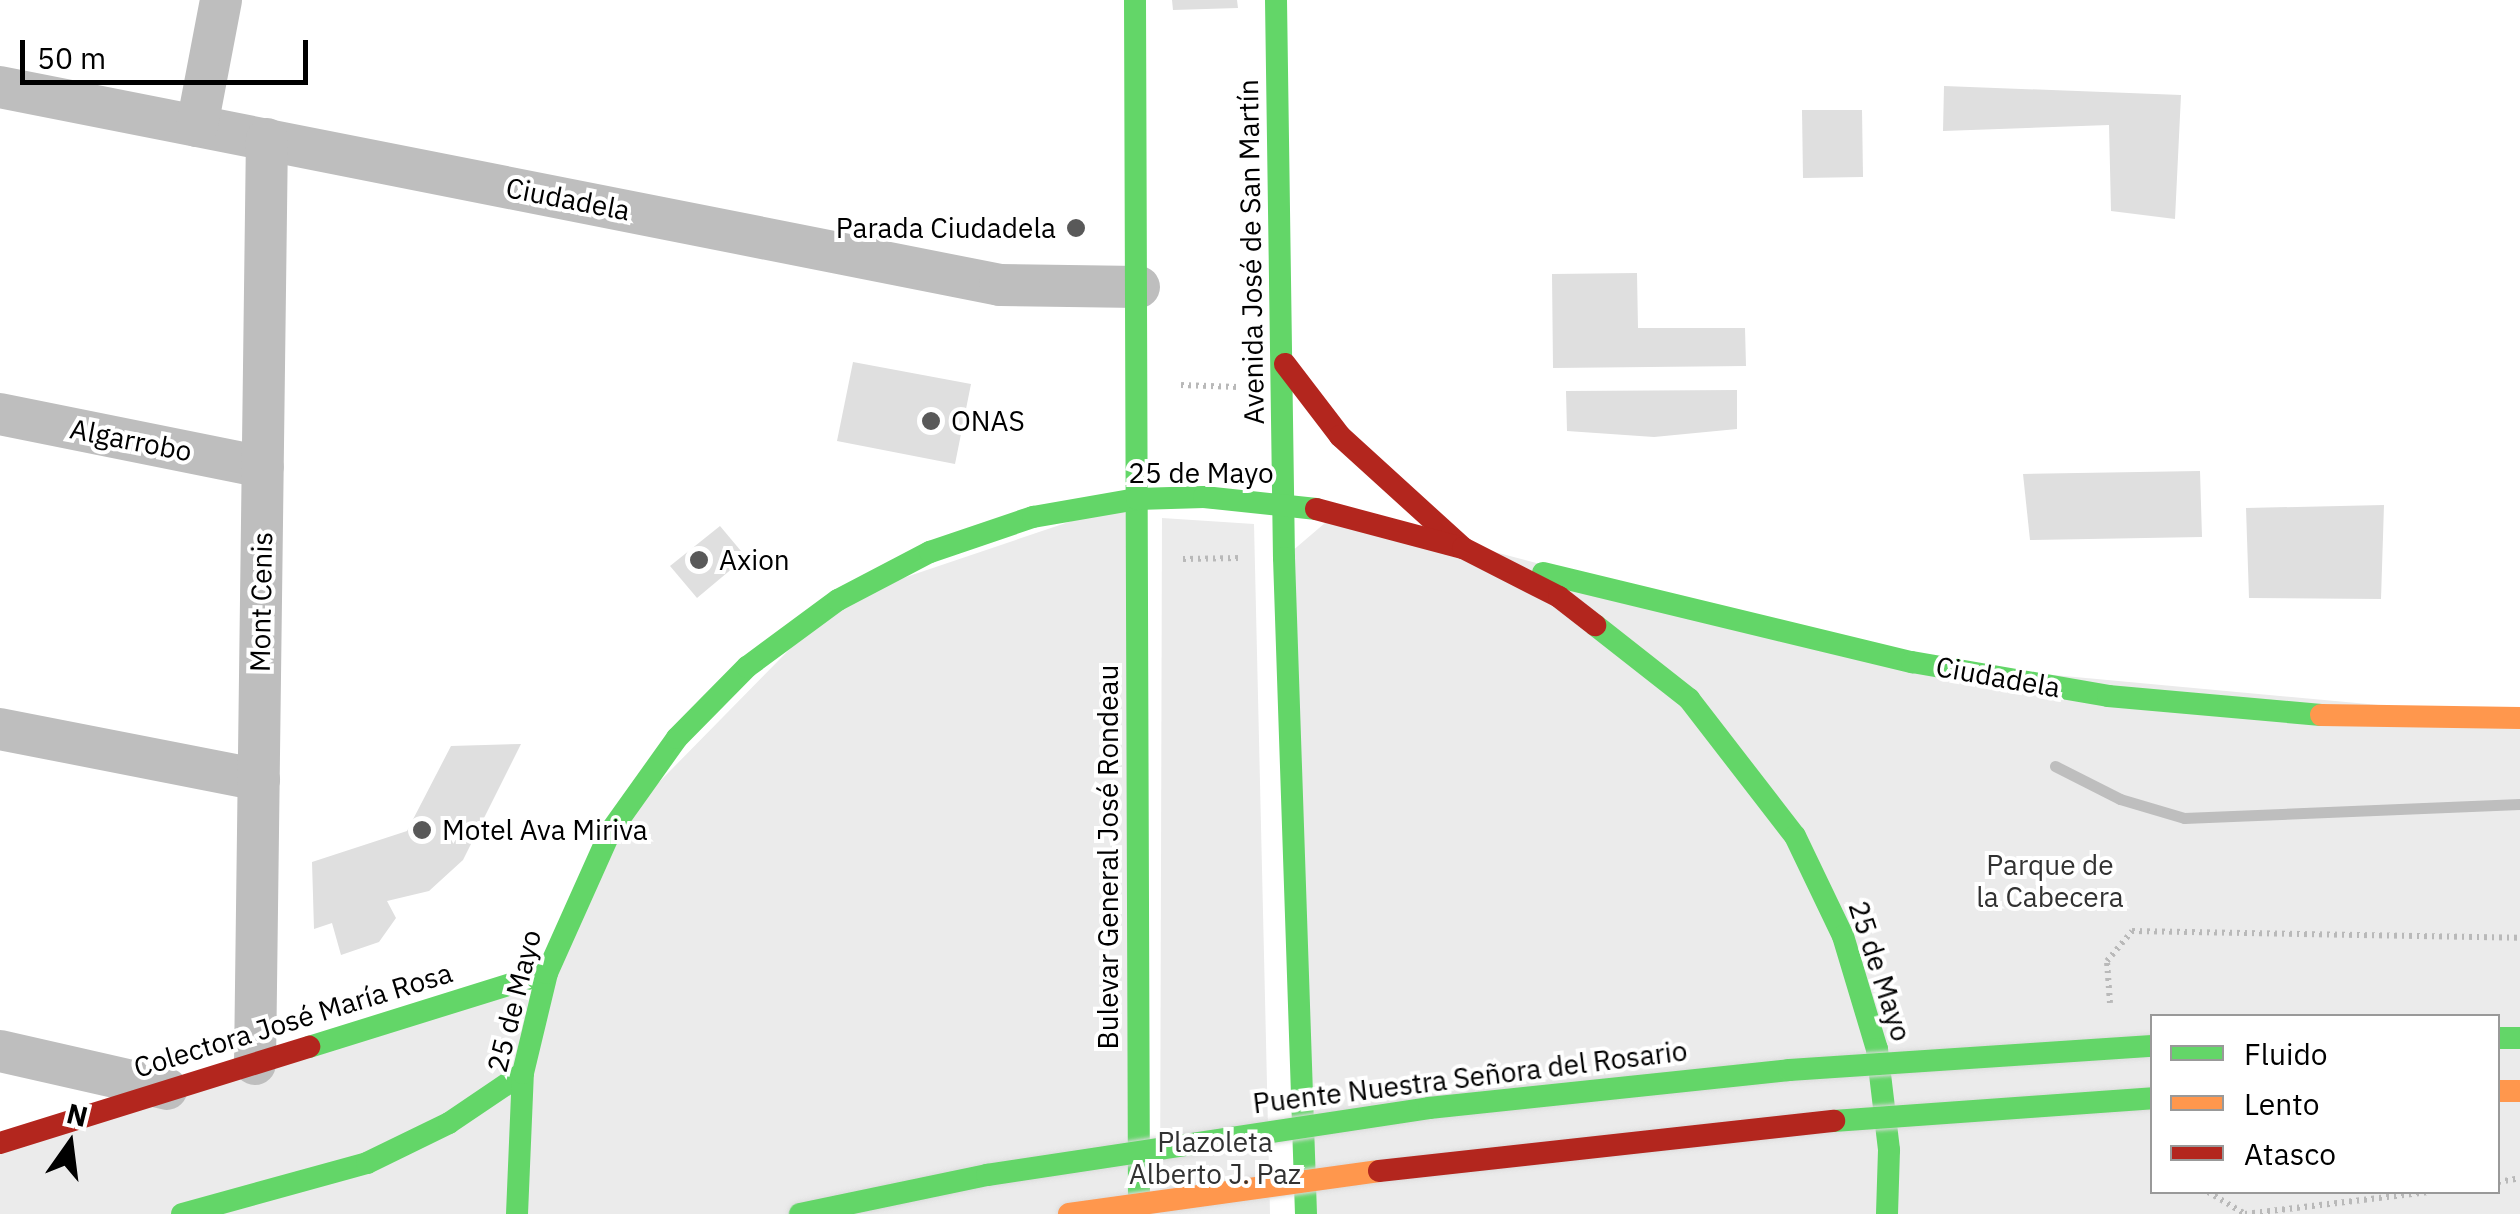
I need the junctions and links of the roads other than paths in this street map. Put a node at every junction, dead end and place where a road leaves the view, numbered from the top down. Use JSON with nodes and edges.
{"nodes":[{"id":1,"x":221,"y":0,"type":"edge"},
{"id":2,"x":1135,"y":0,"type":"edge"},
{"id":3,"x":1276,"y":0,"type":"edge"},
{"id":4,"x":0,"y":87,"type":"edge"},
{"id":5,"x":197,"y":126,"type":"junction"},
{"id":6,"x":268,"y":140,"type":"junction"},
{"id":7,"x":1139,"y":287,"type":"junction"},
{"id":8,"x":1286,"y":364,"type":"junction"},
{"id":9,"x":0,"y":414,"type":"edge"},
{"id":10,"x":263,"y":467,"type":"junction"},
{"id":11,"x":1137,"y":499,"type":"junction"},
{"id":12,"x":1285,"y":502,"type":"junction"},
{"id":13,"x":1463,"y":548,"type":"junction"},
{"id":14,"x":1486,"y":559,"type":"junction"},
{"id":15,"x":2520,"y":718,"type":"edge"},
{"id":16,"x":0,"y":729,"type":"edge"},
{"id":17,"x":259,"y":780,"type":"junction"},
{"id":18,"x":546,"y":973,"type":"junction"},
{"id":19,"x":2150,"y":1046,"type":"edge"},
{"id":20,"x":0,"y":1051,"type":"edge"},
{"id":21,"x":255,"y":1064,"type":"junction"},
{"id":22,"x":523,"y":1072,"type":"junction"},
{"id":23,"x":167,"y":1089,"type":"junction"},
{"id":24,"x":2150,"y":1098,"type":"edge"},
{"id":25,"x":0,"y":1144,"type":"edge"},
{"id":26,"x":182,"y":1214,"type":"edge"},
{"id":27,"x":517,"y":1214,"type":"edge"},
{"id":28,"x":800,"y":1214,"type":"edge"},
{"id":29,"x":1069,"y":1214,"type":"edge"},
{"id":30,"x":1139,"y":1214,"type":"edge"},
{"id":31,"x":1306,"y":1214,"type":"edge"},
{"id":32,"x":1887,"y":1214,"type":"edge"}],
"edges":[{"from":1,"to":5,"type":"street"},
{"from":2,"to":7,"type":"main road"},
{"from":3,"to":8,"type":"main road","name":"Avenida José de San Martín"},
{"from":4,"to":5,"type":"street","name":"Ciudadela"},
{"from":5,"to":6,"type":"street","name":"Ciudadela"},
{"from":6,"to":7,"type":"street","name":"Ciudadela"},
{"from":6,"to":10,"type":"street","name":"Mont Cenis"},
{"from":7,"to":11,"type":"main road"},
{"from":8,"to":12,"type":"main road","name":"Avenida José de San Martín"},
{"from":8,"to":13,"type":"main road"},
{"from":9,"to":10,"type":"street","name":"Algarrobo"},
{"from":10,"to":17,"type":"street","name":"Mont Cenis"},
{"from":11,"to":12,"type":"main road","name":"25 de Mayo"},
{"from":11,"to":18,"type":"main road","name":"25 de Mayo"},
{"from":11,"to":30,"type":"main road","name":"Bulevar General José Rondeau"},
{"from":12,"to":13,"type":"main road","name":"25 de Mayo"},
{"from":12,"to":31,"type":"main road"},
{"from":13,"to":14,"type":"main road","name":"25 de Mayo"},
{"from":14,"to":15,"type":"main road","name":"Ciudadela"},
{"from":14,"to":32,"type":"main road","name":"25 de Mayo"},
{"from":16,"to":17,"type":"street"},
{"from":17,"to":21,"type":"street","name":"Mont Cenis"},
{"from":18,"to":21,"type":"main road","name":"Colectora José María Rosa"},
{"from":18,"to":22,"type":"main road","name":"25 de Mayo"},
{"from":19,"to":28,"type":"main road","name":"Puente Nuestra Señora del Rosario","bridge":true},
{"from":20,"to":23,"type":"street"},
{"from":21,"to":23,"type":"main road","name":"Colectora José María Rosa"},
{"from":22,"to":26,"type":"main road"},
{"from":22,"to":27,"type":"main road","name":"25 de Mayo"},
{"from":23,"to":25,"type":"main road","name":"Colectora José María Rosa"},
{"from":24,"to":29,"type":"main road","bridge":true}]}
